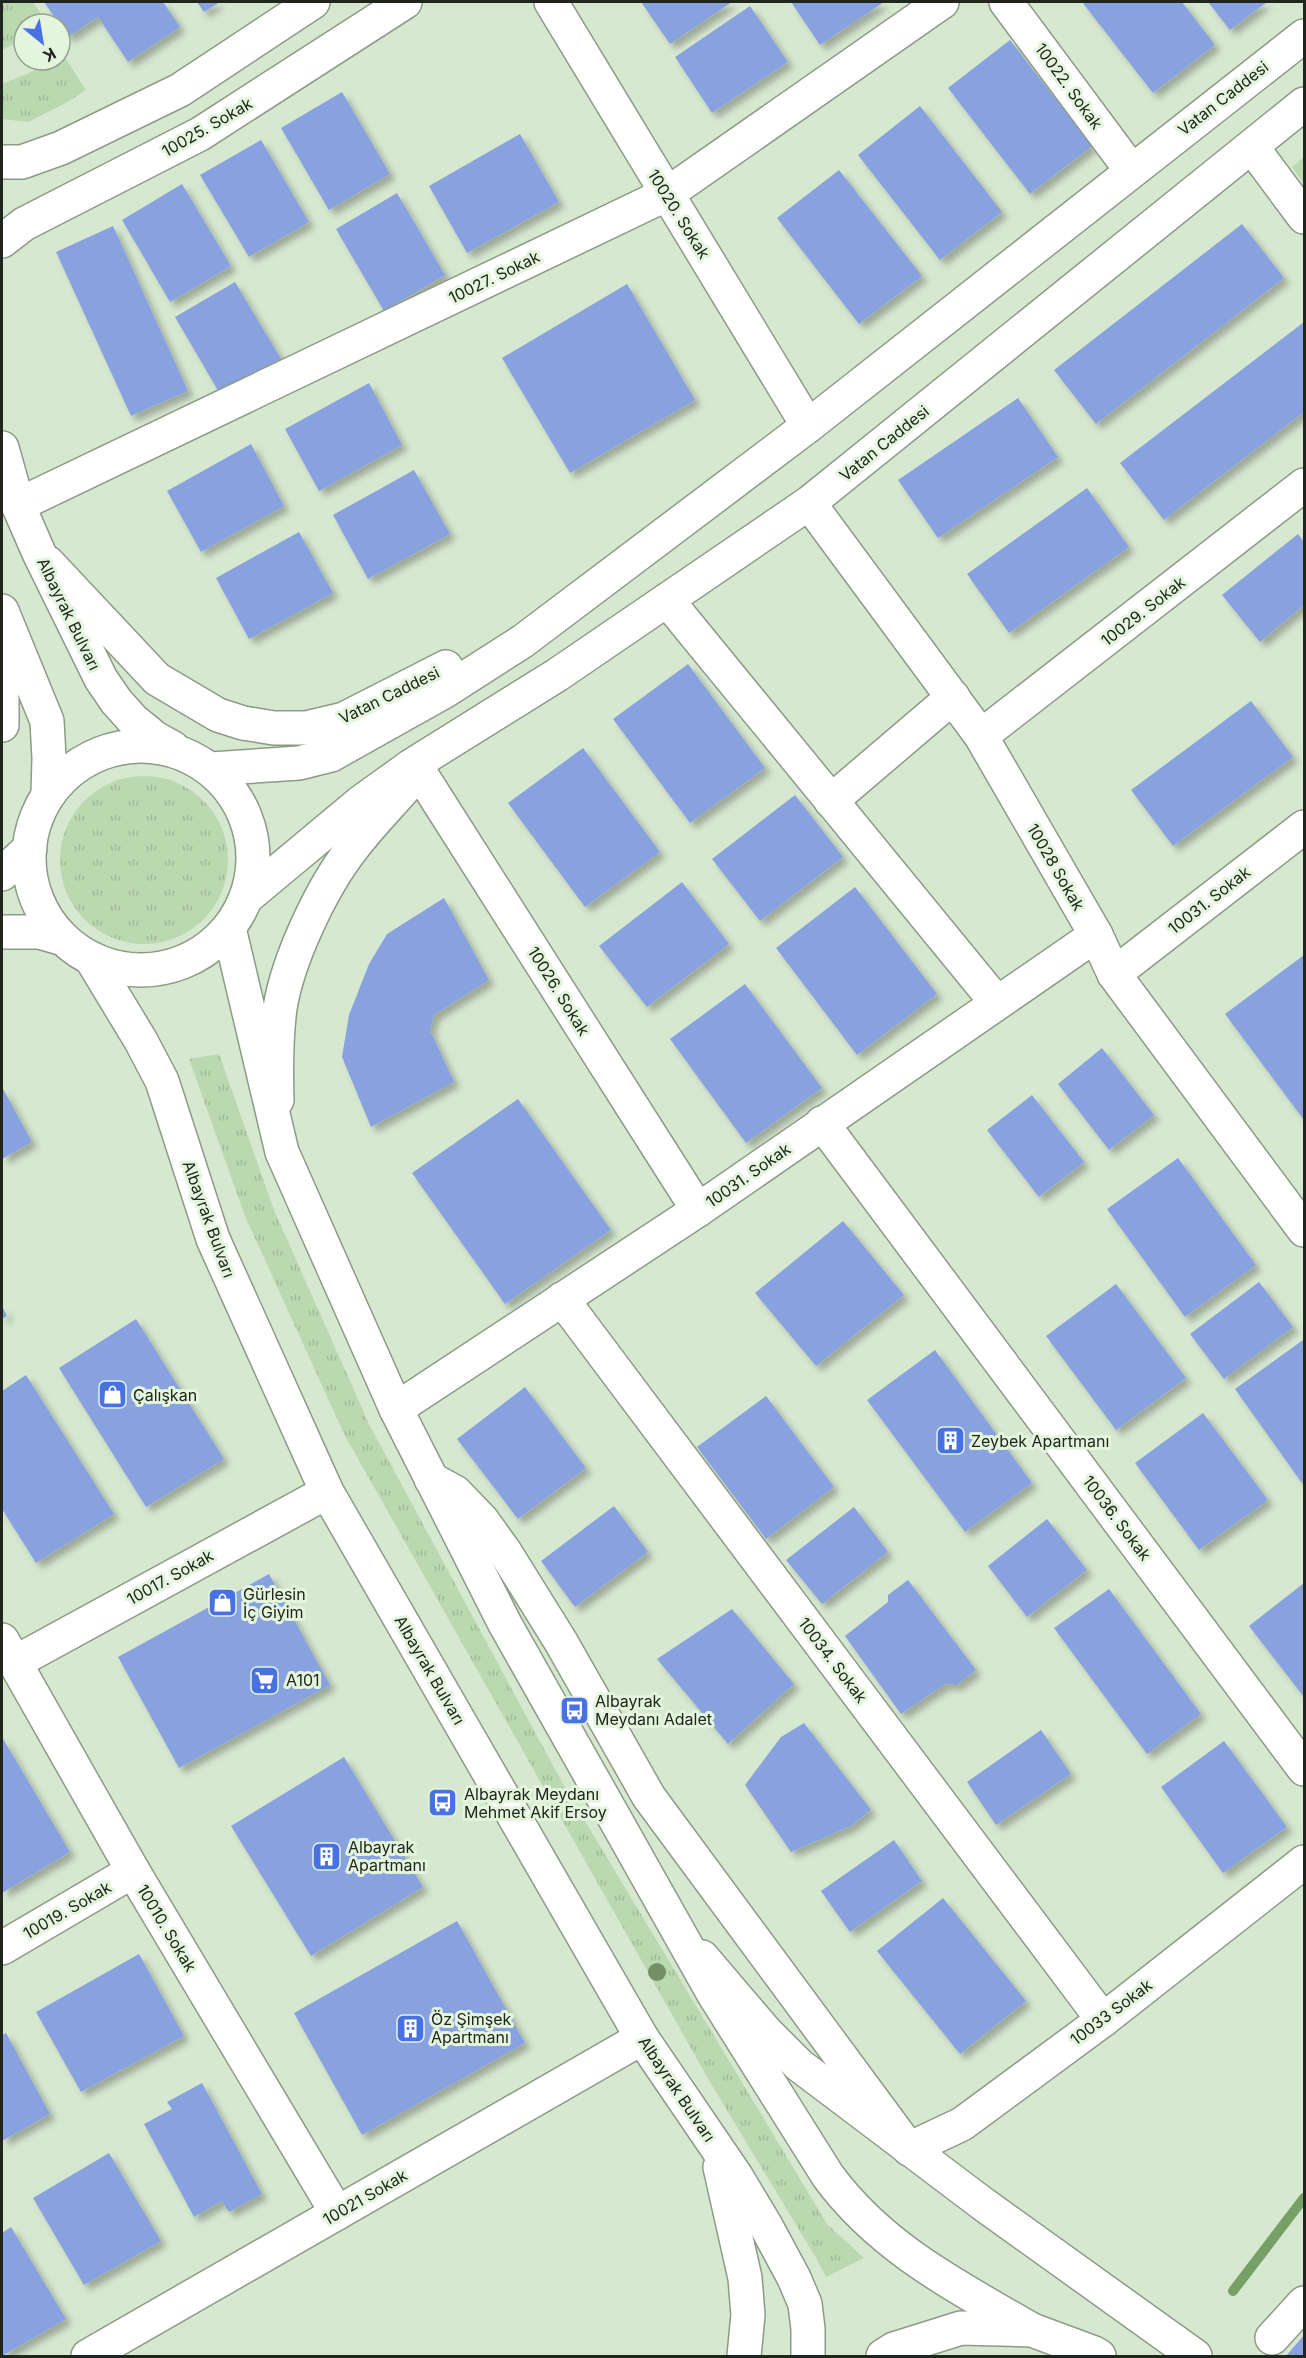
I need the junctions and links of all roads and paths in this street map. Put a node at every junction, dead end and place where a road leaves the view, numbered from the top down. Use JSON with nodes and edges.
{"nodes":[{"id":1,"x":313,"y":2,"type":"edge"},
{"id":2,"x":405,"y":2,"type":"edge"},
{"id":3,"x":551,"y":2,"type":"edge"},
{"id":4,"x":942,"y":2,"type":"edge"},
{"id":5,"x":1006,"y":2,"type":"edge"},
{"id":6,"x":1305,"y":36,"type":"edge"},
{"id":7,"x":1305,"y":104,"type":"edge"},
{"id":8,"x":1252,"y":147,"type":"junction"},
{"id":9,"x":2,"y":162,"type":"edge"},
{"id":10,"x":1131,"y":170,"type":"junction"},
{"id":11,"x":667,"y":194,"type":"junction"},
{"id":12,"x":1305,"y":217,"type":"edge"},
{"id":13,"x":2,"y":241,"type":"edge"},
{"id":14,"x":808,"y":426,"type":"junction"},
{"id":15,"x":2,"y":448,"type":"edge"},
{"id":16,"x":1305,"y":485,"type":"edge"},
{"id":17,"x":809,"y":503,"type":"junction"},
{"id":18,"x":18,"y":505,"type":"junction"},
{"id":19,"x":39,"y":553,"type":"junction"},
{"id":20,"x":668,"y":600,"type":"junction"},
{"id":21,"x":573,"y":602,"type":"junction"},
{"id":22,"x":2,"y":612,"type":"edge"},
{"id":23,"x":952,"y":697,"type":"junction"},
{"id":24,"x":2,"y":724,"type":"edge"},
{"id":25,"x":981,"y":736,"type":"junction"},
{"id":26,"x":180,"y":752,"type":"junction"},
{"id":27,"x":429,"y":760,"type":"junction"},
{"id":28,"x":210,"y":769,"type":"junction"},
{"id":29,"x":48,"y":795,"type":"junction"},
{"id":30,"x":831,"y":801,"type":"junction"},
{"id":31,"x":1305,"y":827,"type":"edge"},
{"id":32,"x":30,"y":848,"type":"junction"},
{"id":33,"x":2,"y":874,"type":"edge"},
{"id":34,"x":247,"y":897,"type":"junction"},
{"id":35,"x":229,"y":928,"type":"junction"},
{"id":36,"x":2,"y":932,"type":"edge"},
{"id":37,"x":1096,"y":935,"type":"junction"},
{"id":38,"x":60,"y":938,"type":"junction"},
{"id":39,"x":92,"y":960,"type":"junction"},
{"id":40,"x":1114,"y":974,"type":"junction"},
{"id":41,"x":997,"y":1003,"type":"junction"},
{"id":42,"x":822,"y":1123,"type":"junction"},
{"id":43,"x":282,"y":1152,"type":"junction"},
{"id":44,"x":698,"y":1210,"type":"junction"},
{"id":45,"x":1305,"y":1230,"type":"edge"},
{"id":46,"x":562,"y":1299,"type":"junction"},
{"id":47,"x":396,"y":1409,"type":"junction"},
{"id":48,"x":431,"y":1479,"type":"junction"},
{"id":49,"x":327,"y":1492,"type":"junction"},
{"id":50,"x":8,"y":1651,"type":"edge"},
{"id":51,"x":577,"y":1752,"type":"junction"},
{"id":52,"x":1305,"y":1769,"type":"edge"},
{"id":53,"x":649,"y":1797,"type":"junction"},
{"id":54,"x":1305,"y":1862,"type":"edge"},
{"id":55,"x":133,"y":1871,"type":"junction"},
{"id":56,"x":674,"y":1923,"type":"junction"},
{"id":57,"x":2,"y":1948,"type":"edge"},
{"id":58,"x":1103,"y":2020,"type":"junction"},
{"id":59,"x":642,"y":2038,"type":"junction"},
{"id":60,"x":716,"y":2147,"type":"junction"},
{"id":61,"x":909,"y":2149,"type":"junction"},
{"id":62,"x":337,"y":2213,"type":"junction"},
{"id":63,"x":1305,"y":2303,"type":"edge"},
{"id":64,"x":1032,"y":2330,"type":"junction"},
{"id":65,"x":1272,"y":2338,"type":"dead end"},
{"id":66,"x":88,"y":2356,"type":"edge"},
{"id":67,"x":744,"y":2356,"type":"edge"},
{"id":68,"x":808,"y":2356,"type":"edge"},
{"id":69,"x":884,"y":2356,"type":"edge"},
{"id":70,"x":1099,"y":2356,"type":"edge"},
{"id":71,"x":1195,"y":2356,"type":"edge"}],
"edges":[{"from":1,"to":9,"type":"street"},
{"from":2,"to":13,"type":"street","name":"10025. Sokak"},
{"from":3,"to":11,"type":"street","name":"10020. Sokak"},
{"from":4,"to":11,"type":"street","name":"10027. Sokak"},
{"from":5,"to":10,"type":"street","name":"10022. Sokak"},
{"from":6,"to":10,"type":"street","name":"Vatan Caddesi"},
{"from":7,"to":8,"type":"street","name":"Vatan Caddesi"},
{"from":8,"to":12,"type":"street"},
{"from":8,"to":17,"type":"street","name":"Vatan Caddesi"},
{"from":10,"to":14,"type":"street","name":"Vatan Caddesi"},
{"from":11,"to":14,"type":"street","name":"10020. Sokak"},
{"from":11,"to":18,"type":"street","name":"10027. Sokak"},
{"from":14,"to":21,"type":"street","name":"Vatan Caddesi"},
{"from":15,"to":18,"type":"street","name":"Albayrak Bulvarı"},
{"from":16,"to":25,"type":"street","name":"10029. Sokak"},
{"from":17,"to":20,"type":"street","name":"Vatan Caddesi"},
{"from":17,"to":23,"type":"street","name":"10028 Sokak"},
{"from":18,"to":19,"type":"street","name":"Albayrak Bulvarı"},
{"from":19,"to":21,"type":"street","name":"Vatan Caddesi"},
{"from":19,"to":26,"type":"street","name":"Albayrak Bulvarı"},
{"from":20,"to":27,"type":"street","name":"Vatan Caddesi"},
{"from":20,"to":30,"type":"street"},
{"from":21,"to":28,"type":"street","name":"Vatan Caddesi"},
{"from":22,"to":24,"type":"street"},
{"from":22,"to":29,"type":"street"},
{"from":23,"to":25,"type":"street","name":"10028 Sokak"},
{"from":23,"to":30,"type":"street"},
{"from":25,"to":37,"type":"street","name":"10028 Sokak"},
{"from":26,"to":28,"type":"street","name":"Albayrak Bulvarı"},
{"from":26,"to":29,"type":"street"},
{"from":27,"to":34,"type":"street","name":"Vatan Caddesi"},
{"from":27,"to":43,"type":"street","name":"Vatan Caddesi"},
{"from":27,"to":44,"type":"street","name":"10026. Sokak"},
{"from":28,"to":34,"type":"street","name":"Albayrak Bulvarı"},
{"from":29,"to":32,"type":"street"},
{"from":30,"to":41,"type":"street"},
{"from":31,"to":40,"type":"street","name":"10031. Sokak"},
{"from":32,"to":33,"type":"street"},
{"from":32,"to":38,"type":"street"},
{"from":34,"to":35,"type":"street"},
{"from":35,"to":39,"type":"street"},
{"from":35,"to":43,"type":"street"},
{"from":36,"to":38,"type":"street"},
{"from":37,"to":40,"type":"street","name":"10028 Sokak"},
{"from":37,"to":41,"type":"street","name":"10031. Sokak"},
{"from":38,"to":39,"type":"street"},
{"from":39,"to":49,"type":"street","name":"Albayrak Bulvarı"},
{"from":40,"to":45,"type":"street","name":"10028 Sokak"},
{"from":41,"to":42,"type":"street","name":"10031. Sokak"},
{"from":42,"to":44,"type":"street","name":"10031. Sokak"},
{"from":42,"to":52,"type":"street","name":"10036. Sokak"},
{"from":43,"to":47,"type":"street"},
{"from":44,"to":46,"type":"street","name":"10031. Sokak"},
{"from":46,"to":47,"type":"street","name":"10031. Sokak"},
{"from":46,"to":58,"type":"street","name":"10034. Sokak"},
{"from":47,"to":48,"type":"street"},
{"from":48,"to":51,"type":"street"},
{"from":48,"to":53,"type":"street"},
{"from":49,"to":50,"type":"street","name":"10017. Sokak"},
{"from":49,"to":59,"type":"street","name":"Albayrak Bulvarı"},
{"from":50,"to":55,"type":"street","name":"10010. Sokak"},
{"from":51,"to":53,"type":"street"},
{"from":51,"to":56,"type":"street"},
{"from":53,"to":61,"type":"street"},
{"from":54,"to":58,"type":"street","name":"10033 Sokak"},
{"from":55,"to":57,"type":"street","name":"10019. Sokak"},
{"from":55,"to":62,"type":"street","name":"10010. Sokak"},
{"from":56,"to":61,"type":"street"},
{"from":56,"to":64,"type":"street"},
{"from":58,"to":61,"type":"street","name":"10033 Sokak"},
{"from":59,"to":60,"type":"street","name":"Albayrak Bulvarı"},
{"from":59,"to":62,"type":"street","name":"10021 Sokak"},
{"from":60,"to":67,"type":"street"},
{"from":60,"to":68,"type":"street","name":"Albayrak Bulvarı"},
{"from":61,"to":71,"type":"street"},
{"from":62,"to":66,"type":"street","name":"10021 Sokak"},
{"from":63,"to":65,"type":"street"},
{"from":64,"to":69,"type":"street"},
{"from":64,"to":70,"type":"street"}]}
